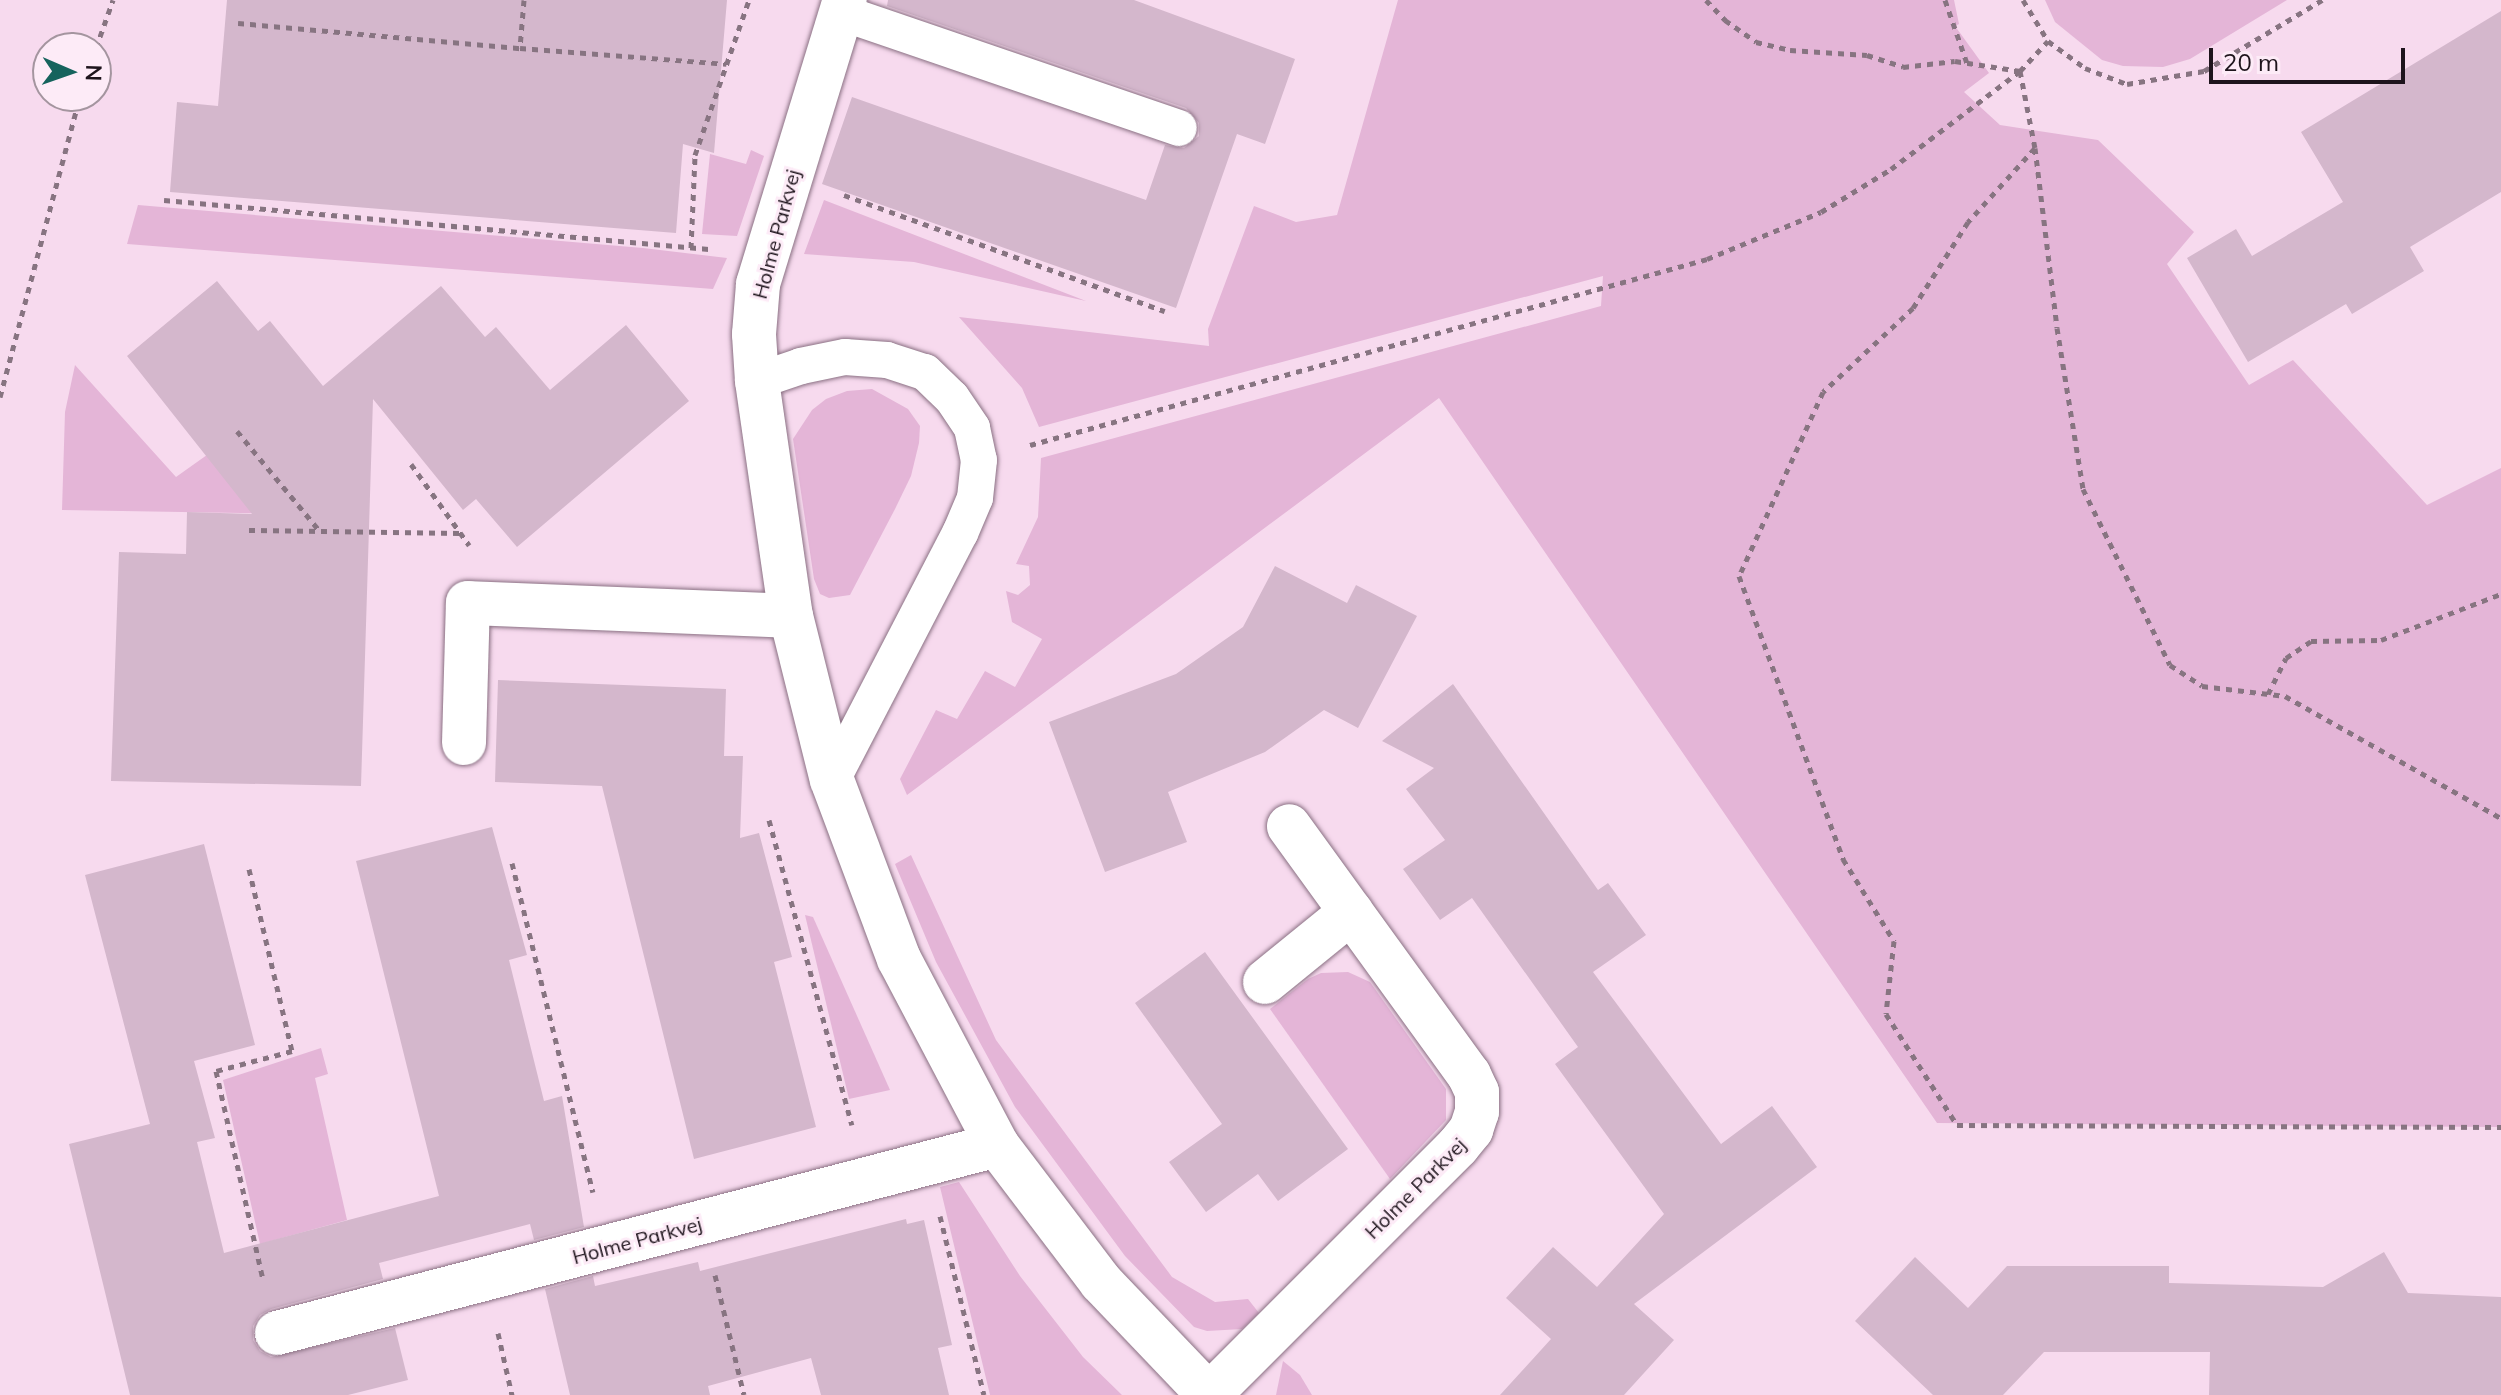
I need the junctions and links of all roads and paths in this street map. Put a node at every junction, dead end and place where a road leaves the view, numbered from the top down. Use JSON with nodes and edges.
{"nodes":[{"id":1,"x":113,"y":0,"type":"edge"},
{"id":2,"x":524,"y":0,"type":"edge"},
{"id":3,"x":749,"y":0,"type":"edge"},
{"id":4,"x":1706,"y":0,"type":"edge"},
{"id":5,"x":1945,"y":0,"type":"edge"},
{"id":6,"x":2023,"y":0,"type":"edge"},
{"id":7,"x":2322,"y":0,"type":"edge"},
{"id":8,"x":842,"y":6,"type":"edge"},
{"id":9,"x":238,"y":23,"type":"dead end"},
{"id":10,"x":102,"y":32,"type":"edge"},
{"id":11,"x":2048,"y":41,"type":"junction"},
{"id":12,"x":520,"y":48,"type":"junction"},
{"id":13,"x":1967,"y":63,"type":"junction"},
{"id":14,"x":726,"y":64,"type":"junction"},
{"id":15,"x":2020,"y":71,"type":"junction"},
{"id":16,"x":76,"y":112,"type":"edge"},
{"id":17,"x":1179,"y":128,"type":"dead end"},
{"id":18,"x":2035,"y":148,"type":"junction"},
{"id":19,"x":791,"y":176,"type":"junction"},
{"id":20,"x":164,"y":200,"type":"dead end"},
{"id":21,"x":691,"y":248,"type":"junction"},
{"id":22,"x":767,"y":254,"type":"junction"},
{"id":23,"x":1165,"y":311,"type":"dead end"},
{"id":24,"x":757,"y":381,"type":"junction"},
{"id":25,"x":0,"y":397,"type":"edge"},
{"id":26,"x":237,"y":431,"type":"dead end"},
{"id":27,"x":979,"y":460,"type":"junction"},
{"id":28,"x":411,"y":464,"type":"dead end"},
{"id":29,"x":249,"y":530,"type":"dead end"},
{"id":30,"x":319,"y":530,"type":"junction"},
{"id":31,"x":460,"y":533,"type":"junction"},
{"id":32,"x":2501,"y":594,"type":"edge"},
{"id":33,"x":510,"y":605,"type":"junction"},
{"id":34,"x":791,"y":616,"type":"junction"},
{"id":35,"x":2268,"y":694,"type":"junction"},
{"id":36,"x":464,"y":743,"type":"dead end"},
{"id":37,"x":832,"y":780,"type":"junction"},
{"id":38,"x":2501,"y":818,"type":"edge"},
{"id":39,"x":769,"y":820,"type":"dead end"},
{"id":40,"x":1289,"y":826,"type":"dead end"},
{"id":41,"x":512,"y":863,"type":"dead end"},
{"id":42,"x":249,"y":869,"type":"dead end"},
{"id":43,"x":1351,"y":912,"type":"junction"},
{"id":44,"x":1265,"y":982,"type":"dead end"},
{"id":45,"x":2501,"y":1127,"type":"edge"},
{"id":46,"x":997,"y":1145,"type":"junction"},
{"id":47,"x":928,"y":1164,"type":"junction"},
{"id":48,"x":866,"y":1180,"type":"junction"},
{"id":49,"x":702,"y":1223,"type":"junction"},
{"id":50,"x":607,"y":1248,"type":"junction"},
{"id":51,"x":277,"y":1333,"type":"joint"},
{"id":52,"x":744,"y":1395,"type":"edge"},
{"id":53,"x":984,"y":1395,"type":"edge"},
{"id":54,"x":1209,"y":1395,"type":"edge"}],
"edges":[{"from":1,"to":10,"type":"path"},
{"from":2,"to":12,"type":"path"},
{"from":3,"to":14,"type":"path"},
{"from":4,"to":13,"type":"path"},
{"from":5,"to":13,"type":"path"},
{"from":6,"to":11,"type":"path"},
{"from":7,"to":11,"type":"path"},
{"from":8,"to":17,"type":"lane"},
{"from":8,"to":19,"type":"street","name":"Holme Parkvej"},
{"from":9,"to":12,"type":"path"},
{"from":11,"to":15,"type":"path"},
{"from":12,"to":14,"type":"path"},
{"from":13,"to":15,"type":"path"},
{"from":14,"to":21,"type":"path"},
{"from":15,"to":18,"type":"path"},
{"from":15,"to":27,"type":"path"},
{"from":16,"to":25,"type":"path"},
{"from":18,"to":35,"type":"path"},
{"from":18,"to":45,"type":"path"},
{"from":19,"to":22,"type":"street","name":"Holme Parkvej"},
{"from":19,"to":23,"type":"path"},
{"from":20,"to":21,"type":"path"},
{"from":21,"to":22,"type":"path"},
{"from":22,"to":24,"type":"street","name":"Holme Parkvej"},
{"from":24,"to":27,"type":"lane"},
{"from":24,"to":34,"type":"street","name":"Holme Parkvej"},
{"from":26,"to":30,"type":"path"},
{"from":27,"to":37,"type":"lane"},
{"from":28,"to":31,"type":"path"},
{"from":29,"to":30,"type":"path"},
{"from":30,"to":31,"type":"path"},
{"from":31,"to":33,"type":"path"},
{"from":32,"to":35,"type":"path"},
{"from":33,"to":34,"type":"street"},
{"from":33,"to":36,"type":"street"},
{"from":34,"to":37,"type":"street","name":"Holme Parkvej"},
{"from":35,"to":38,"type":"path"},
{"from":37,"to":46,"type":"street","name":"Holme Parkvej"},
{"from":39,"to":48,"type":"path"},
{"from":40,"to":43,"type":"street","name":"Holme Parkvej"},
{"from":41,"to":50,"type":"path"},
{"from":42,"to":51,"type":"path"},
{"from":43,"to":44,"type":"street"},
{"from":43,"to":54,"type":"street","name":"Holme Parkvej"},
{"from":46,"to":47,"type":"street","name":"Holme Parkvej"},
{"from":46,"to":54,"type":"street","name":"Holme Parkvej"},
{"from":47,"to":48,"type":"street","name":"Holme Parkvej"},
{"from":47,"to":53,"type":"path"},
{"from":48,"to":49,"type":"street","name":"Holme Parkvej"},
{"from":49,"to":50,"type":"street","name":"Holme Parkvej"},
{"from":49,"to":52,"type":"path"},
{"from":50,"to":51,"type":"street","name":"Holme Parkvej"}]}
